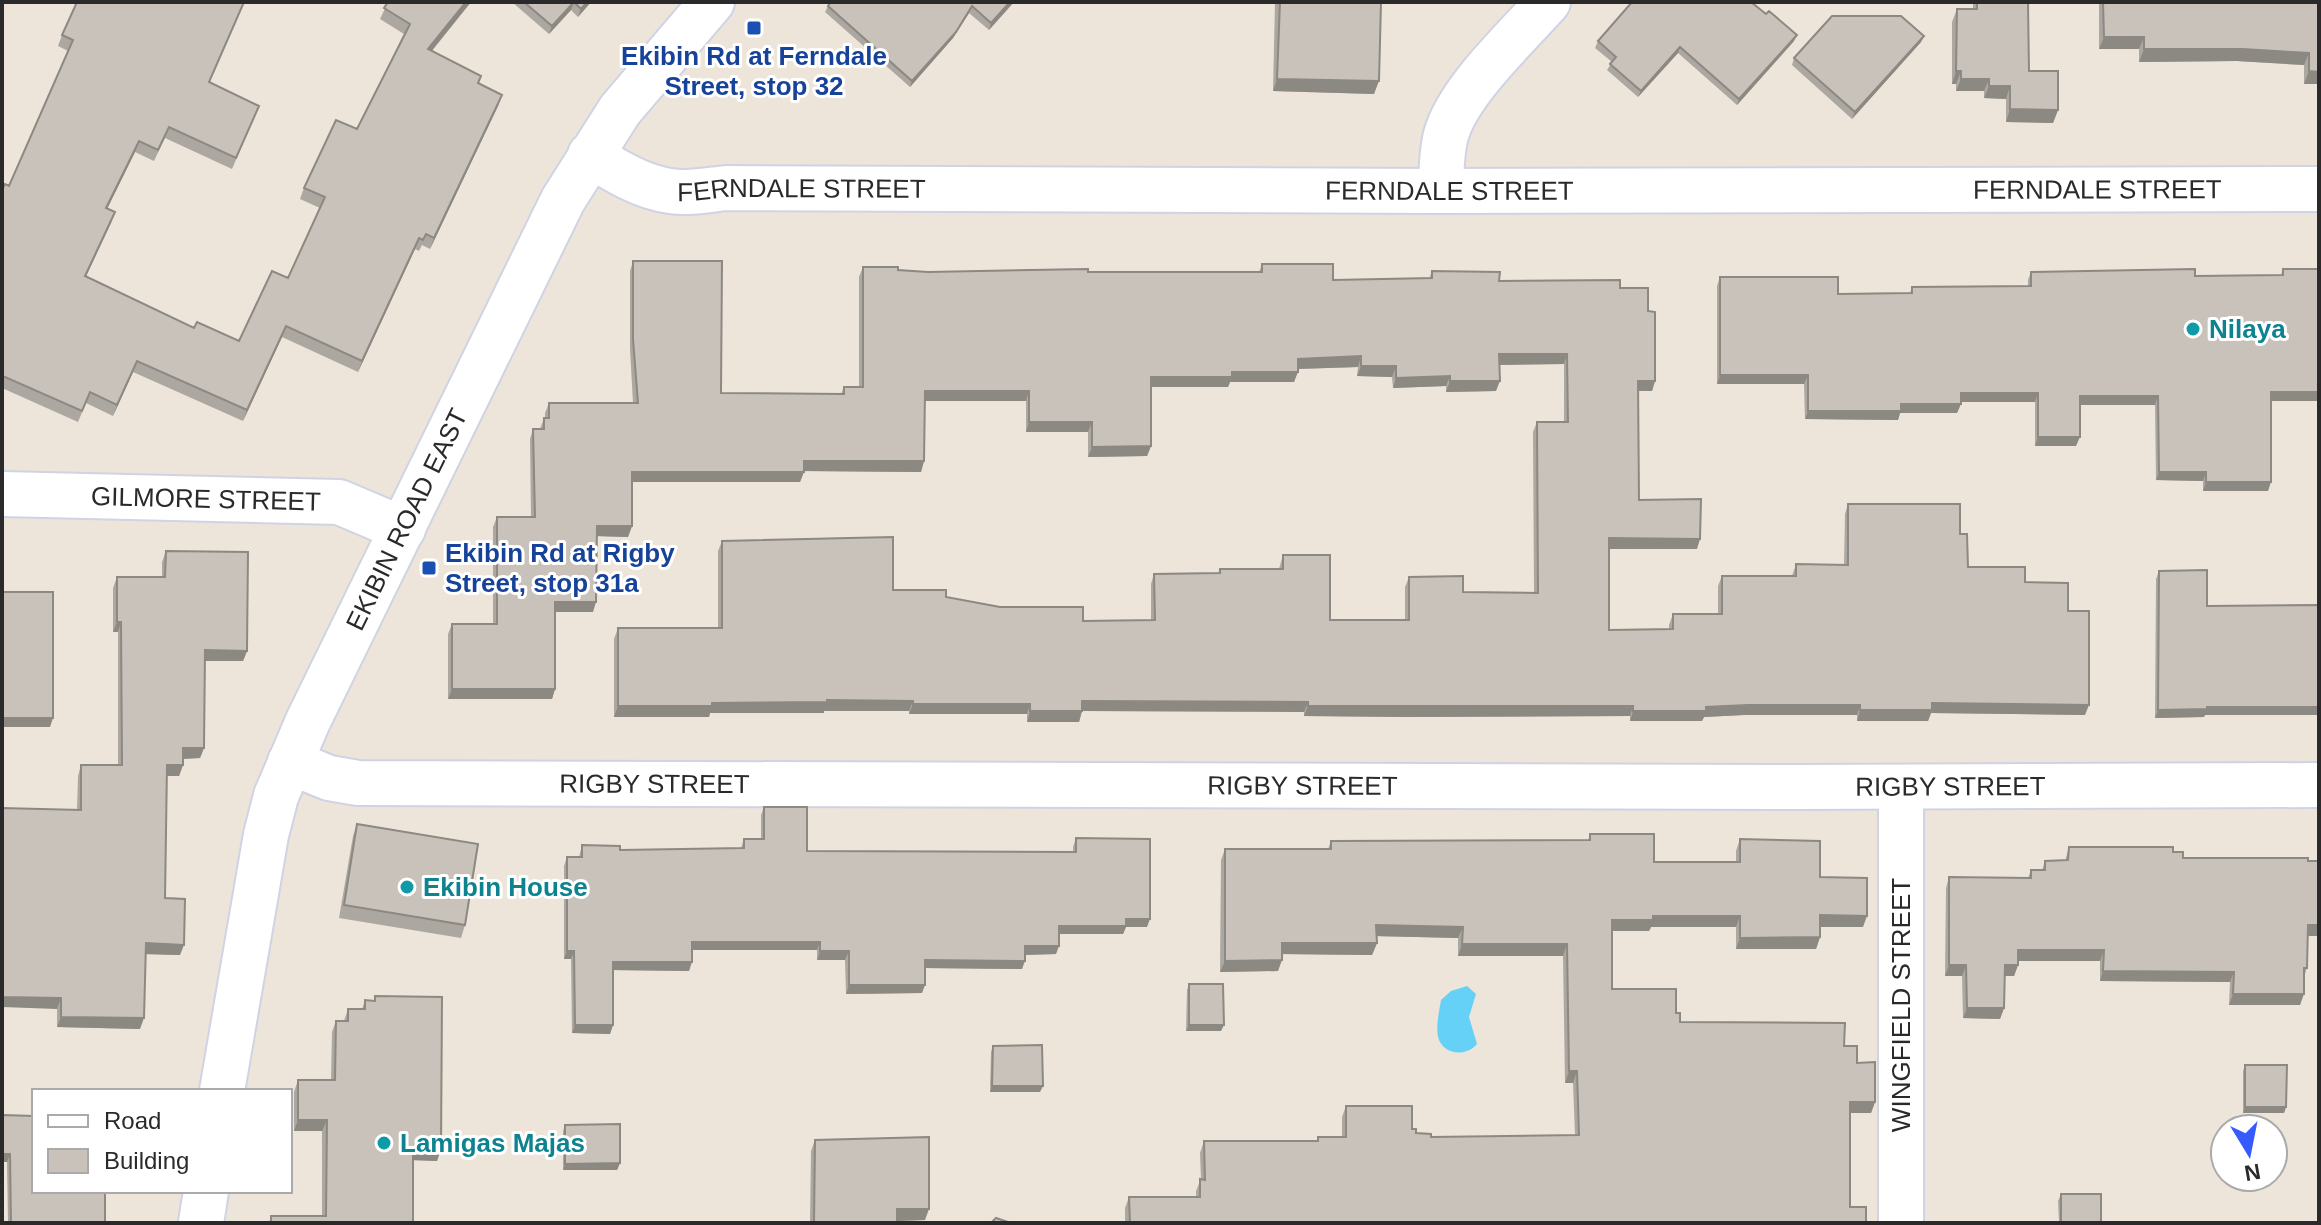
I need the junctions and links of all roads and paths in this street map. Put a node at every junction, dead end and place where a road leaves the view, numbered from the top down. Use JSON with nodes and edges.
{"nodes":[{"id":1,"x":712,"y":2,"type":"edge"},
{"id":2,"x":1548,"y":2,"type":"edge"},
{"id":3,"x":590,"y":155,"type":"junction"},
{"id":4,"x":2319,"y":189,"type":"edge"},
{"id":5,"x":1440,"y":191,"type":"junction"},
{"id":6,"x":2,"y":494,"type":"edge"},
{"id":7,"x":403,"y":529,"type":"junction"},
{"id":8,"x":290,"y":762,"type":"junction"},
{"id":9,"x":2319,"y":785,"type":"edge"},
{"id":10,"x":1901,"y":787,"type":"junction"},
{"id":11,"x":222,"y":1089,"type":"edge"},
{"id":12,"x":206,"y":1193,"type":"edge"},
{"id":13,"x":201,"y":1223,"type":"edge"},
{"id":14,"x":1901,"y":1223,"type":"edge"}],
"edges":[{"from":1,"to":3,"type":"street","name":"EKIBIN ROAD EAST"},
{"from":2,"to":5,"type":"street"},
{"from":3,"to":5,"type":"street","name":"FERNDALE STREET"},
{"from":3,"to":7,"type":"street","name":"EKIBIN ROAD EAST"},
{"from":4,"to":5,"type":"street","name":"FERNDALE STREET"},
{"from":6,"to":7,"type":"street","name":"GILMORE STREET"},
{"from":7,"to":8,"type":"street","name":"EKIBIN ROAD EAST"},
{"from":8,"to":10,"type":"street","name":"RIGBY STREET"},
{"from":8,"to":11,"type":"street","name":"EKIBIN ROAD EAST"},
{"from":9,"to":10,"type":"street","name":"RIGBY STREET"},
{"from":10,"to":14,"type":"street","name":"WINGFIELD STREET"},
{"from":12,"to":13,"type":"street"}]}
